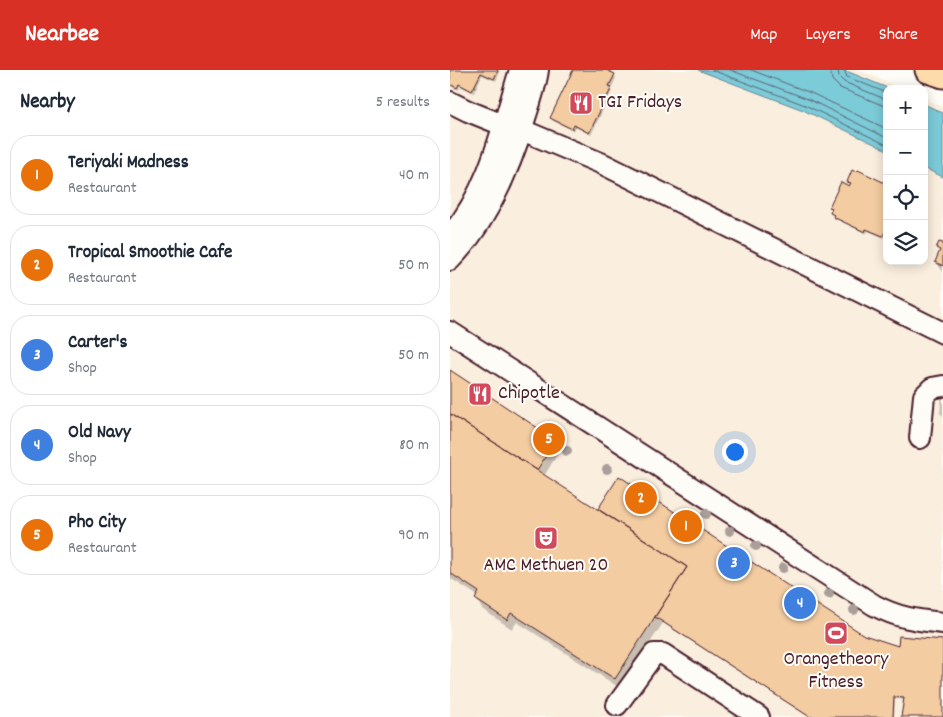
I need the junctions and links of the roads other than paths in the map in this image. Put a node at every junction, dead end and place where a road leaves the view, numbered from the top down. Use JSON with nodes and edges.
{"nodes":[{"id":1,"x":520,"y":70,"type":"edge"},
{"id":2,"x":538,"y":70,"type":"edge"},
{"id":3,"x":928,"y":70,"type":"edge"},
{"id":4,"x":943,"y":75,"type":"edge"},
{"id":5,"x":450,"y":102,"type":"edge"},
{"id":6,"x":512,"y":128,"type":"junction"},
{"id":7,"x":450,"y":236,"type":"edge"},
{"id":8,"x":450,"y":260,"type":"edge"},
{"id":9,"x":450,"y":332,"type":"edge"},
{"id":10,"x":943,"y":333,"type":"edge"},
{"id":11,"x":943,"y":386,"type":"edge"},
{"id":12,"x":920,"y":438,"type":"dead end"},
{"id":13,"x":943,"y":623,"type":"edge"},
{"id":14,"x":617,"y":705,"type":"dead end"},
{"id":15,"x":759,"y":717,"type":"edge"}],
"edges":[{"from":1,"to":6,"type":"lane"},
{"from":2,"to":6,"type":"lane"},
{"from":3,"to":4,"type":"main road"},
{"from":5,"to":6,"type":"lane"},
{"from":6,"to":7,"type":"lane"},
{"from":6,"to":8,"type":"lane"},
{"from":6,"to":10,"type":"lane"},
{"from":9,"to":13,"type":"lane"},
{"from":11,"to":12,"type":"lane"},
{"from":14,"to":15,"type":"lane"}]}
